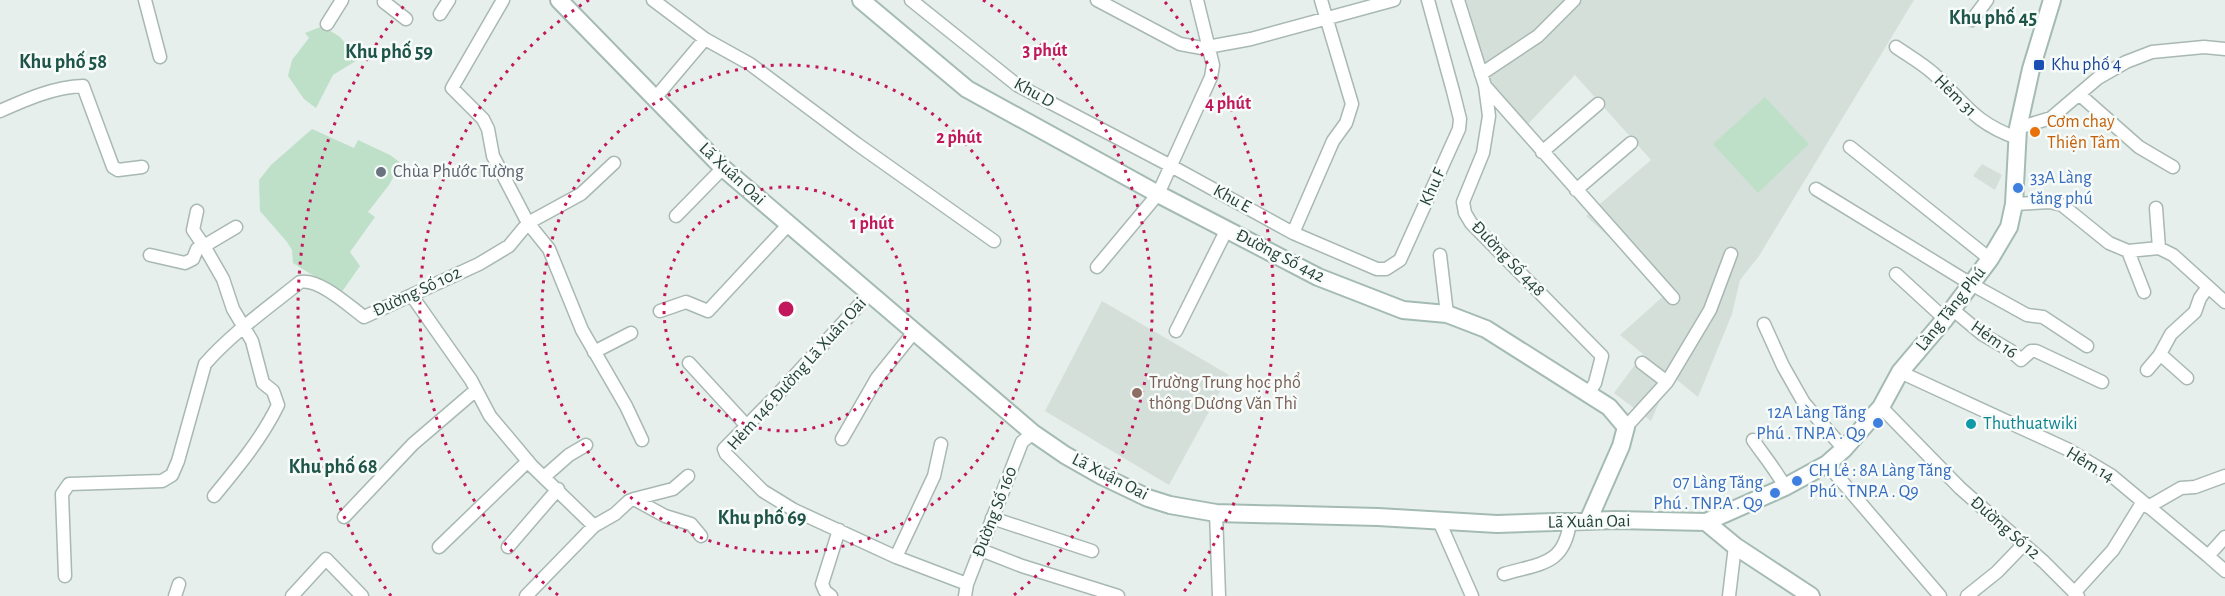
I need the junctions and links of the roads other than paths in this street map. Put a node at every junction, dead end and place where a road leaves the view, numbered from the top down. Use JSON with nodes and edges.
{"nodes":[{"id":1,"x":145,"y":0,"type":"edge"},
{"id":2,"x":342,"y":0,"type":"edge"},
{"id":3,"x":385,"y":0,"type":"edge"},
{"id":4,"x":449,"y":0,"type":"edge"},
{"id":5,"x":503,"y":0,"type":"edge"},
{"id":6,"x":653,"y":0,"type":"edge"},
{"id":7,"x":861,"y":0,"type":"edge"},
{"id":8,"x":910,"y":0,"type":"edge"},
{"id":9,"x":1097,"y":0,"type":"edge"},
{"id":10,"x":1197,"y":0,"type":"edge"},
{"id":11,"x":1321,"y":0,"type":"edge"},
{"id":12,"x":1394,"y":0,"type":"edge"},
{"id":13,"x":1428,"y":0,"type":"edge"},
{"id":14,"x":1458,"y":0,"type":"edge"},
{"id":15,"x":1574,"y":0,"type":"edge"},
{"id":16,"x":1987,"y":0,"type":"edge"},
{"id":17,"x":2052,"y":0,"type":"edge"},
{"id":18,"x":567,"y":3,"type":"edge"},
{"id":19,"x":440,"y":14,"type":"dead end"},
{"id":20,"x":406,"y":20,"type":"dead end"},
{"id":21,"x":1326,"y":20,"type":"junction"},
{"id":22,"x":1972,"y":20,"type":"dead end"},
{"id":23,"x":327,"y":24,"type":"dead end"},
{"id":24,"x":705,"y":39,"type":"junction"},
{"id":25,"x":1208,"y":47,"type":"junction"},
{"id":26,"x":1896,"y":47,"type":"dead end"},
{"id":27,"x":2225,"y":49,"type":"edge"},
{"id":28,"x":160,"y":57,"type":"dead end"},
{"id":29,"x":1483,"y":80,"type":"junction"},
{"id":30,"x":2080,"y":94,"type":"junction"},
{"id":31,"x":656,"y":97,"type":"junction"},
{"id":32,"x":1599,"y":104,"type":"dead end"},
{"id":33,"x":0,"y":111,"type":"edge"},
{"id":34,"x":2018,"y":133,"type":"junction"},
{"id":35,"x":1631,"y":143,"type":"dead end"},
{"id":36,"x":1850,"y":147,"type":"dead end"},
{"id":37,"x":1542,"y":152,"type":"junction"},
{"id":38,"x":614,"y":163,"type":"dead end"},
{"id":39,"x":1171,"y":166,"type":"junction"},
{"id":40,"x":142,"y":167,"type":"dead end"},
{"id":41,"x":2173,"y":167,"type":"dead end"},
{"id":42,"x":723,"y":168,"type":"junction"},
{"id":43,"x":1816,"y":189,"type":"dead end"},
{"id":44,"x":1576,"y":190,"type":"junction"},
{"id":45,"x":1158,"y":194,"type":"junction"},
{"id":46,"x":2014,"y":204,"type":"junction"},
{"id":47,"x":2156,"y":208,"type":"dead end"},
{"id":48,"x":197,"y":211,"type":"dead end"},
{"id":49,"x":676,"y":216,"type":"dead end"},
{"id":50,"x":528,"y":223,"type":"junction"},
{"id":51,"x":788,"y":225,"type":"junction"},
{"id":52,"x":236,"y":227,"type":"dead end"},
{"id":53,"x":1227,"y":229,"type":"junction"},
{"id":54,"x":1293,"y":233,"type":"junction"},
{"id":55,"x":994,"y":241,"type":"dead end"},
{"id":56,"x":204,"y":246,"type":"junction"},
{"id":57,"x":2160,"y":248,"type":"junction"},
{"id":58,"x":2128,"y":251,"type":"junction"},
{"id":59,"x":1731,"y":254,"type":"dead end"},
{"id":60,"x":150,"y":255,"type":"dead end"},
{"id":61,"x":1440,"y":255,"type":"dead end"},
{"id":62,"x":1990,"y":260,"type":"junction"},
{"id":63,"x":1097,"y":267,"type":"dead end"},
{"id":64,"x":1896,"y":274,"type":"dead end"},
{"id":65,"x":1971,"y":284,"type":"junction"},
{"id":66,"x":2208,"y":287,"type":"junction"},
{"id":67,"x":2144,"y":292,"type":"dead end"},
{"id":68,"x":870,"y":293,"type":"junction"},
{"id":69,"x":412,"y":296,"type":"junction"},
{"id":70,"x":1673,"y":298,"type":"dead end"},
{"id":71,"x":2225,"y":302,"type":"edge"},
{"id":72,"x":660,"y":310,"type":"dead end"},
{"id":73,"x":1447,"y":314,"type":"junction"},
{"id":74,"x":1949,"y":314,"type":"junction"},
{"id":75,"x":1764,"y":324,"type":"dead end"},
{"id":76,"x":244,"y":327,"type":"junction"},
{"id":77,"x":1176,"y":331,"type":"dead end"},
{"id":78,"x":914,"y":332,"type":"junction"},
{"id":79,"x":631,"y":333,"type":"dead end"},
{"id":80,"x":2087,"y":346,"type":"dead end"},
{"id":81,"x":594,"y":352,"type":"junction"},
{"id":82,"x":2160,"y":354,"type":"junction"},
{"id":83,"x":689,"y":363,"type":"dead end"},
{"id":84,"x":1642,"y":363,"type":"dead end"},
{"id":85,"x":2147,"y":370,"type":"dead end"},
{"id":86,"x":1900,"y":372,"type":"junction"},
{"id":87,"x":2187,"y":378,"type":"dead end"},
{"id":88,"x":1667,"y":382,"type":"junction"},
{"id":89,"x":2102,"y":382,"type":"dead end"},
{"id":90,"x":476,"y":390,"type":"junction"},
{"id":91,"x":1588,"y":394,"type":"junction"},
{"id":92,"x":1881,"y":407,"type":"junction"},
{"id":93,"x":746,"y":424,"type":"junction"},
{"id":94,"x":1626,"y":427,"type":"junction"},
{"id":95,"x":1033,"y":433,"type":"junction"},
{"id":96,"x":842,"y":439,"type":"dead end"},
{"id":97,"x":642,"y":440,"type":"dead end"},
{"id":98,"x":1753,"y":440,"type":"dead end"},
{"id":99,"x":941,"y":444,"type":"dead end"},
{"id":100,"x":586,"y":445,"type":"dead end"},
{"id":101,"x":1844,"y":449,"type":"junction"},
{"id":102,"x":528,"y":461,"type":"junction"},
{"id":103,"x":1827,"y":464,"type":"junction"},
{"id":104,"x":688,"y":476,"type":"dead end"},
{"id":105,"x":2225,"y":476,"type":"edge"},
{"id":106,"x":544,"y":477,"type":"junction"},
{"id":107,"x":1785,"y":487,"type":"junction"},
{"id":108,"x":558,"y":489,"type":"junction"},
{"id":109,"x":214,"y":496,"type":"dead end"},
{"id":110,"x":634,"y":499,"type":"junction"},
{"id":111,"x":2145,"y":505,"type":"junction"},
{"id":112,"x":1216,"y":513,"type":"junction"},
{"id":113,"x":344,"y":517,"type":"dead end"},
{"id":114,"x":992,"y":518,"type":"junction"},
{"id":115,"x":1439,"y":521,"type":"junction"},
{"id":116,"x":1588,"y":521,"type":"junction"},
{"id":117,"x":1570,"y":522,"type":"junction"},
{"id":118,"x":1706,"y":522,"type":"junction"},
{"id":119,"x":594,"y":526,"type":"junction"},
{"id":120,"x":839,"y":530,"type":"junction"},
{"id":121,"x":700,"y":536,"type":"dead end"},
{"id":122,"x":2225,"y":537,"type":"edge"},
{"id":123,"x":2024,"y":544,"type":"junction"},
{"id":124,"x":1735,"y":546,"type":"junction"},
{"id":125,"x":439,"y":547,"type":"dead end"},
{"id":126,"x":508,"y":547,"type":"dead end"},
{"id":127,"x":981,"y":550,"type":"junction"},
{"id":128,"x":1092,"y":551,"type":"dead end"},
{"id":129,"x":2208,"y":556,"type":"junction"},
{"id":130,"x":896,"y":557,"type":"junction"},
{"id":131,"x":2225,"y":571,"type":"edge"},
{"id":132,"x":1504,"y":574,"type":"dead end"},
{"id":133,"x":65,"y":576,"type":"dead end"},
{"id":134,"x":179,"y":584,"type":"dead end"},
{"id":135,"x":966,"y":590,"type":"edge"},
{"id":136,"x":2076,"y":595,"type":"edge"},
{"id":137,"x":175,"y":596,"type":"edge"},
{"id":138,"x":292,"y":596,"type":"edge"},
{"id":139,"x":362,"y":596,"type":"edge"},
{"id":140,"x":526,"y":596,"type":"edge"},
{"id":141,"x":831,"y":596,"type":"edge"},
{"id":142,"x":1118,"y":596,"type":"edge"},
{"id":143,"x":1219,"y":596,"type":"edge"},
{"id":144,"x":1472,"y":596,"type":"edge"},
{"id":145,"x":1729,"y":596,"type":"edge"},
{"id":146,"x":1811,"y":596,"type":"edge"},
{"id":147,"x":1940,"y":596,"type":"edge"},
{"id":148,"x":1967,"y":596,"type":"edge"}],
"edges":[{"from":1,"to":28,"type":"street"},
{"from":2,"to":23,"type":"street"},
{"from":3,"to":20,"type":"street"},
{"from":4,"to":19,"type":"street"},
{"from":5,"to":50,"type":"street"},
{"from":6,"to":24,"type":"street"},
{"from":7,"to":45,"type":"street","name":"Đường Số 442"},
{"from":8,"to":39,"type":"street","name":"Khu D"},
{"from":9,"to":25,"type":"street"},
{"from":10,"to":25,"type":"street"},
{"from":11,"to":21,"type":"street"},
{"from":12,"to":21,"type":"street"},
{"from":13,"to":54,"type":"street","name":"Khu F"},
{"from":14,"to":29,"type":"street","name":"Đường Số 448"},
{"from":15,"to":29,"type":"street"},
{"from":16,"to":22,"type":"street"},
{"from":17,"to":34,"type":"street","name":"Làng Tăng Phú"},
{"from":18,"to":31,"type":"street","name":"Lã Xuân Oai"},
{"from":21,"to":25,"type":"street"},
{"from":21,"to":54,"type":"street"},
{"from":24,"to":31,"type":"street"},
{"from":24,"to":55,"type":"street"},
{"from":25,"to":39,"type":"street"},
{"from":26,"to":34,"type":"street","name":"Hẻm 31"},
{"from":27,"to":30,"type":"street"},
{"from":29,"to":37,"type":"street"},
{"from":29,"to":91,"type":"street","name":"Đường Số 448"},
{"from":30,"to":34,"type":"street"},
{"from":30,"to":41,"type":"street"},
{"from":31,"to":42,"type":"street","name":"Lã Xuân Oai"},
{"from":32,"to":37,"type":"street"},
{"from":33,"to":40,"type":"street"},
{"from":34,"to":46,"type":"street","name":"Làng Tăng Phú"},
{"from":35,"to":44,"type":"street"},
{"from":36,"to":62,"type":"street"},
{"from":37,"to":44,"type":"street"},
{"from":38,"to":50,"type":"street"},
{"from":39,"to":45,"type":"street"},
{"from":39,"to":54,"type":"street","name":"Khu E"},
{"from":42,"to":49,"type":"street"},
{"from":42,"to":51,"type":"street","name":"Lã Xuân Oai"},
{"from":43,"to":65,"type":"street"},
{"from":44,"to":70,"type":"street"},
{"from":45,"to":53,"type":"street","name":"Đường Số 442"},
{"from":45,"to":63,"type":"street"},
{"from":46,"to":58,"type":"street"},
{"from":46,"to":62,"type":"street","name":"Làng Tăng Phú"},
{"from":47,"to":57,"type":"street"},
{"from":48,"to":56,"type":"street"},
{"from":50,"to":69,"type":"street","name":"Đường Số 102"},
{"from":50,"to":81,"type":"street"},
{"from":51,"to":68,"type":"street","name":"Lã Xuân Oai"},
{"from":51,"to":72,"type":"street"},
{"from":52,"to":56,"type":"street"},
{"from":53,"to":73,"type":"street","name":"Đường Số 442"},
{"from":53,"to":77,"type":"street"},
{"from":56,"to":60,"type":"street"},
{"from":56,"to":76,"type":"street"},
{"from":57,"to":58,"type":"street"},
{"from":57,"to":66,"type":"street"},
{"from":58,"to":67,"type":"street"},
{"from":59,"to":88,"type":"street"},
{"from":61,"to":73,"type":"street"},
{"from":62,"to":65,"type":"street","name":"Làng Tăng Phú"},
{"from":64,"to":74,"type":"street"},
{"from":65,"to":74,"type":"street","name":"Làng Tăng Phú"},
{"from":65,"to":80,"type":"street"},
{"from":66,"to":71,"type":"street"},
{"from":66,"to":82,"type":"street"},
{"from":68,"to":78,"type":"street","name":"Lã Xuân Oai"},
{"from":68,"to":93,"type":"street","name":"Hẻm 146 Đường Lã Xuân Oai"},
{"from":69,"to":76,"type":"street","name":"Đường Số 102"},
{"from":69,"to":90,"type":"street"},
{"from":73,"to":91,"type":"street","name":"Đường Số 442"},
{"from":74,"to":86,"type":"street","name":"Làng Tăng Phú"},
{"from":74,"to":89,"type":"street","name":"Hẻm 16"},
{"from":75,"to":101,"type":"street"},
{"from":76,"to":109,"type":"street"},
{"from":76,"to":133,"type":"street","name":"Đường Số 102"},
{"from":78,"to":95,"type":"street","name":"Lã Xuân Oai"},
{"from":78,"to":96,"type":"street"},
{"from":79,"to":81,"type":"street"},
{"from":81,"to":97,"type":"street"},
{"from":82,"to":85,"type":"street"},
{"from":82,"to":87,"type":"street"},
{"from":83,"to":93,"type":"street"},
{"from":84,"to":88,"type":"street"},
{"from":86,"to":92,"type":"street","name":"Làng Tăng Phú"},
{"from":86,"to":111,"type":"street","name":"Hẻm 14"},
{"from":88,"to":94,"type":"street"},
{"from":90,"to":102,"type":"street"},
{"from":90,"to":113,"type":"street"},
{"from":91,"to":94,"type":"street","name":"Đường Số 442"},
{"from":92,"to":101,"type":"street","name":"Làng Tăng Phú"},
{"from":92,"to":123,"type":"street","name":"Đường Số 12"},
{"from":93,"to":120,"type":"street","name":"Hẻm 146 Đường Lã Xuân Oai"},
{"from":94,"to":116,"type":"street"},
{"from":95,"to":112,"type":"street","name":"Lã Xuân Oai"},
{"from":95,"to":114,"type":"street","name":"Đường Số 160"},
{"from":98,"to":107,"type":"street"},
{"from":99,"to":130,"type":"street"},
{"from":100,"to":106,"type":"street"},
{"from":101,"to":103,"type":"street","name":"Làng Tăng Phú"},
{"from":102,"to":106,"type":"street"},
{"from":102,"to":125,"type":"street"},
{"from":103,"to":107,"type":"street","name":"Làng Tăng Phú"},
{"from":103,"to":147,"type":"street"},
{"from":104,"to":110,"type":"street"},
{"from":105,"to":111,"type":"street"},
{"from":106,"to":108,"type":"street"},
{"from":107,"to":118,"type":"street","name":"Làng Tăng Phú"},
{"from":108,"to":119,"type":"street"},
{"from":108,"to":126,"type":"street"},
{"from":110,"to":119,"type":"street"},
{"from":110,"to":121,"type":"street"},
{"from":111,"to":129,"type":"street","name":"Hẻm 14"},
{"from":111,"to":136,"type":"street"},
{"from":112,"to":115,"type":"street","name":"Lã Xuân Oai"},
{"from":112,"to":143,"type":"street"},
{"from":114,"to":127,"type":"street","name":"Đường Số 160"},
{"from":114,"to":128,"type":"street"},
{"from":115,"to":117,"type":"street","name":"Lã Xuân Oai"},
{"from":115,"to":144,"type":"street"},
{"from":116,"to":117,"type":"street","name":"Lã Xuân Oai"},
{"from":116,"to":118,"type":"street","name":"Lã Xuân Oai"},
{"from":117,"to":132,"type":"street"},
{"from":118,"to":124,"type":"street"},
{"from":119,"to":140,"type":"street"},
{"from":120,"to":130,"type":"street"},
{"from":120,"to":141,"type":"street"},
{"from":122,"to":129,"type":"street"},
{"from":123,"to":136,"type":"street","name":"Đường Số 12"},
{"from":123,"to":148,"type":"street"},
{"from":124,"to":145,"type":"street"},
{"from":124,"to":146,"type":"street"},
{"from":127,"to":135,"type":"street","name":"Đường Số 160"},
{"from":127,"to":142,"type":"street"},
{"from":129,"to":131,"type":"street","name":"Hẻm 14"},
{"from":130,"to":135,"type":"street"},
{"from":134,"to":137,"type":"street"},
{"from":138,"to":139,"type":"street"}]}
